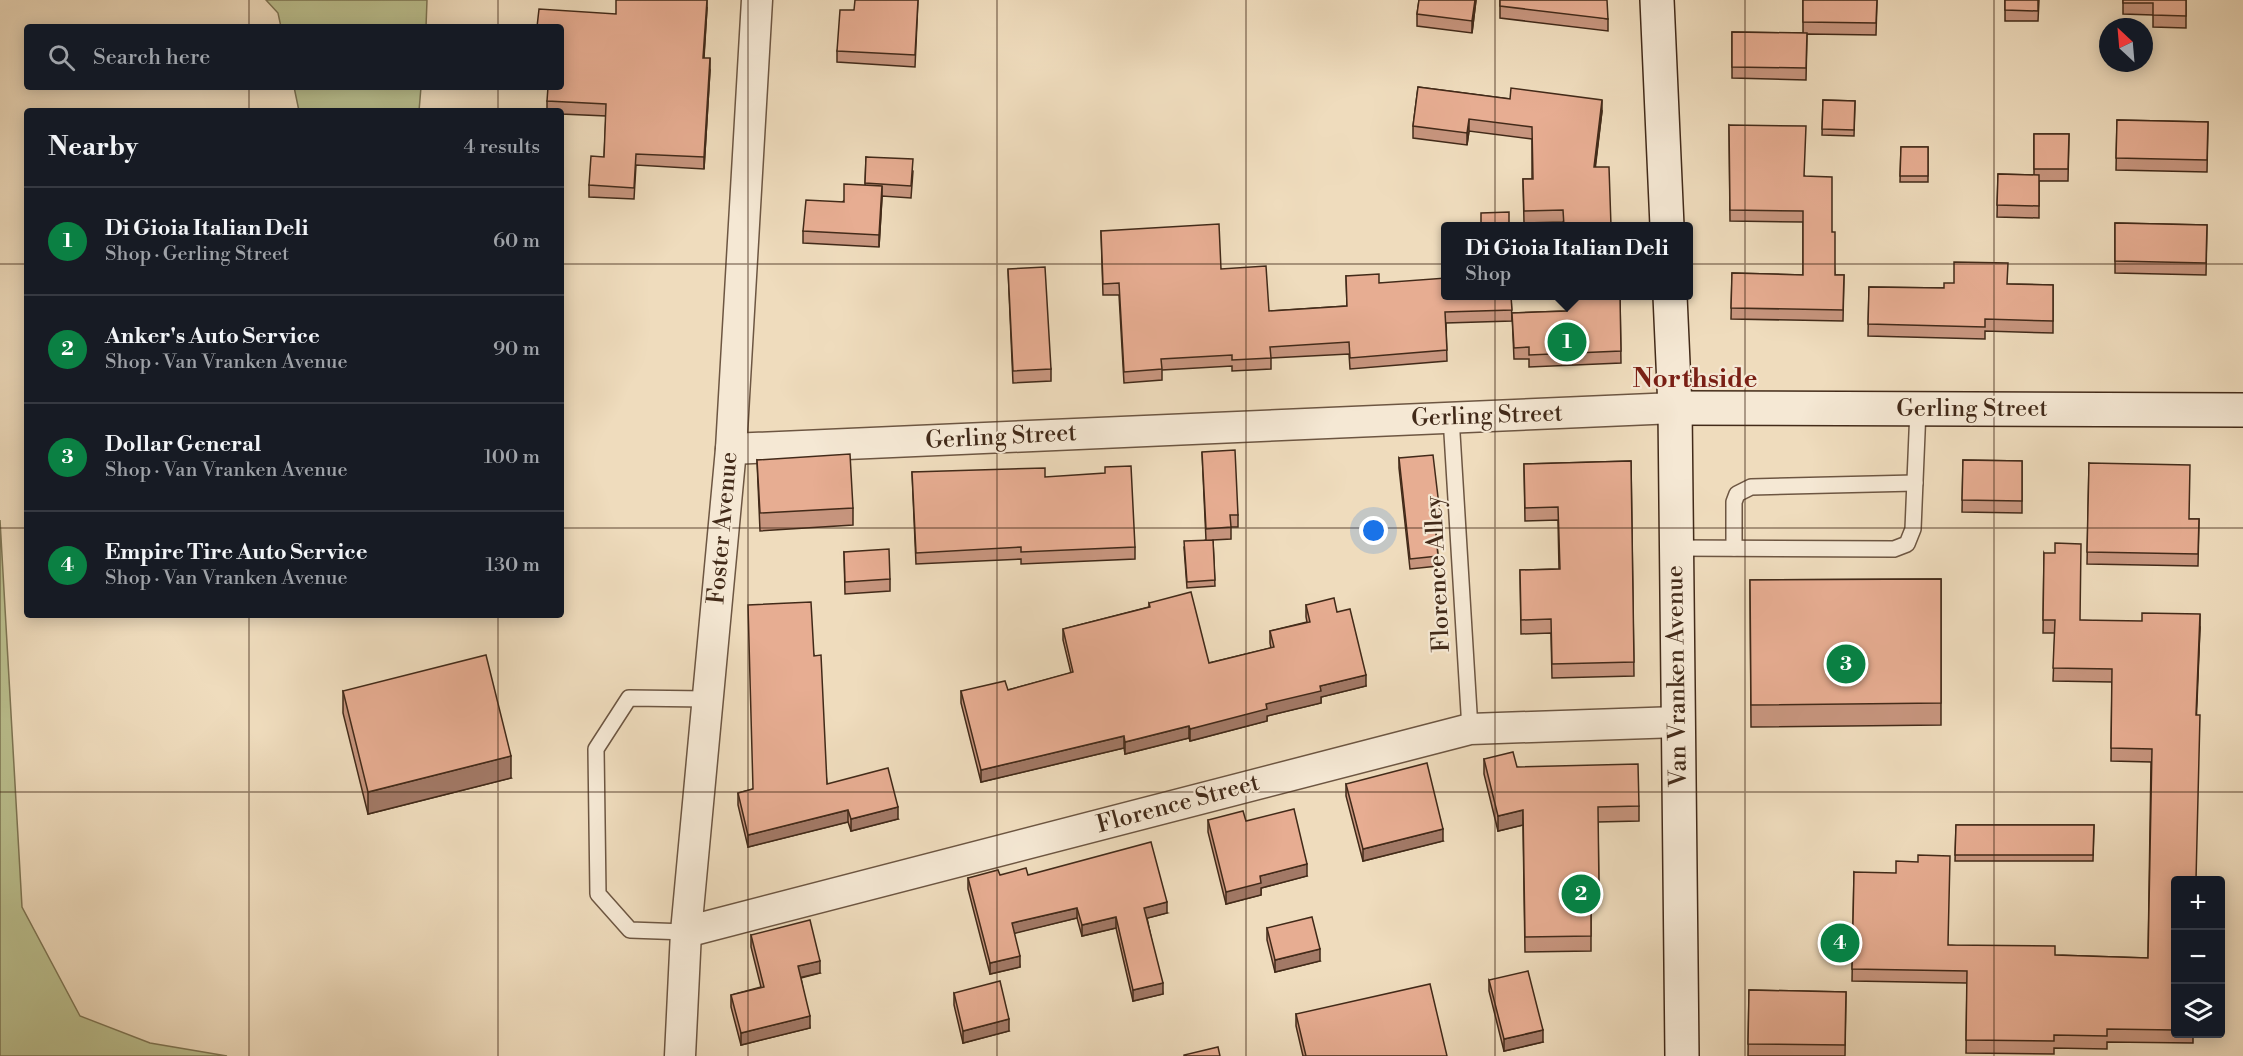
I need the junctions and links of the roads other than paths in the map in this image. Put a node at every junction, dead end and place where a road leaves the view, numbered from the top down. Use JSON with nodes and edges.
{"nodes":[{"id":1,"x":757,"y":0,"type":"edge"},
{"id":2,"x":1657,"y":0,"type":"edge"},
{"id":3,"x":1667,"y":222,"type":"edge"},
{"id":4,"x":1670,"y":300,"type":"edge"},
{"id":5,"x":1675,"y":408,"type":"junction"},
{"id":6,"x":1918,"y":409,"type":"junction"},
{"id":7,"x":2243,"y":410,"type":"edge"},
{"id":8,"x":1451,"y":417,"type":"junction"},
{"id":9,"x":731,"y":449,"type":"junction"},
{"id":10,"x":1915,"y":483,"type":"junction"},
{"id":11,"x":1676,"y":548,"type":"junction"},
{"id":12,"x":1734,"y":548,"type":"junction"},
{"id":13,"x":707,"y":699,"type":"junction"},
{"id":14,"x":1678,"y":722,"type":"junction"},
{"id":15,"x":1470,"y":729,"type":"junction"},
{"id":16,"x":686,"y":932,"type":"junction"},
{"id":17,"x":680,"y":1056,"type":"edge"},
{"id":18,"x":1682,"y":1056,"type":"edge"}],
"edges":[{"from":1,"to":9,"type":"street","name":"Foster Avenue"},
{"from":2,"to":3,"type":"street"},
{"from":4,"to":5,"type":"street","name":"Van Vranken Avenue"},
{"from":5,"to":6,"type":"street","name":"Gerling Street"},
{"from":5,"to":8,"type":"street","name":"Gerling Street"},
{"from":5,"to":11,"type":"street","name":"Van Vranken Avenue"},
{"from":6,"to":7,"type":"street","name":"Gerling Street"},
{"from":6,"to":10,"type":"lane"},
{"from":8,"to":9,"type":"street","name":"Gerling Street"},
{"from":8,"to":15,"type":"lane","name":"Florence Alley"},
{"from":9,"to":13,"type":"street","name":"Foster Avenue"},
{"from":10,"to":12,"type":"lane"},
{"from":10,"to":12,"type":"lane"},
{"from":11,"to":12,"type":"lane"},
{"from":11,"to":14,"type":"street","name":"Van Vranken Avenue"},
{"from":13,"to":16,"type":"street","name":"Foster Avenue"},
{"from":13,"to":16,"type":"lane"},
{"from":14,"to":15,"type":"street","name":"Florence Street"},
{"from":14,"to":18,"type":"street","name":"Van Vranken Avenue"},
{"from":15,"to":16,"type":"street","name":"Florence Street"},
{"from":16,"to":17,"type":"street","name":"Foster Avenue"}]}
